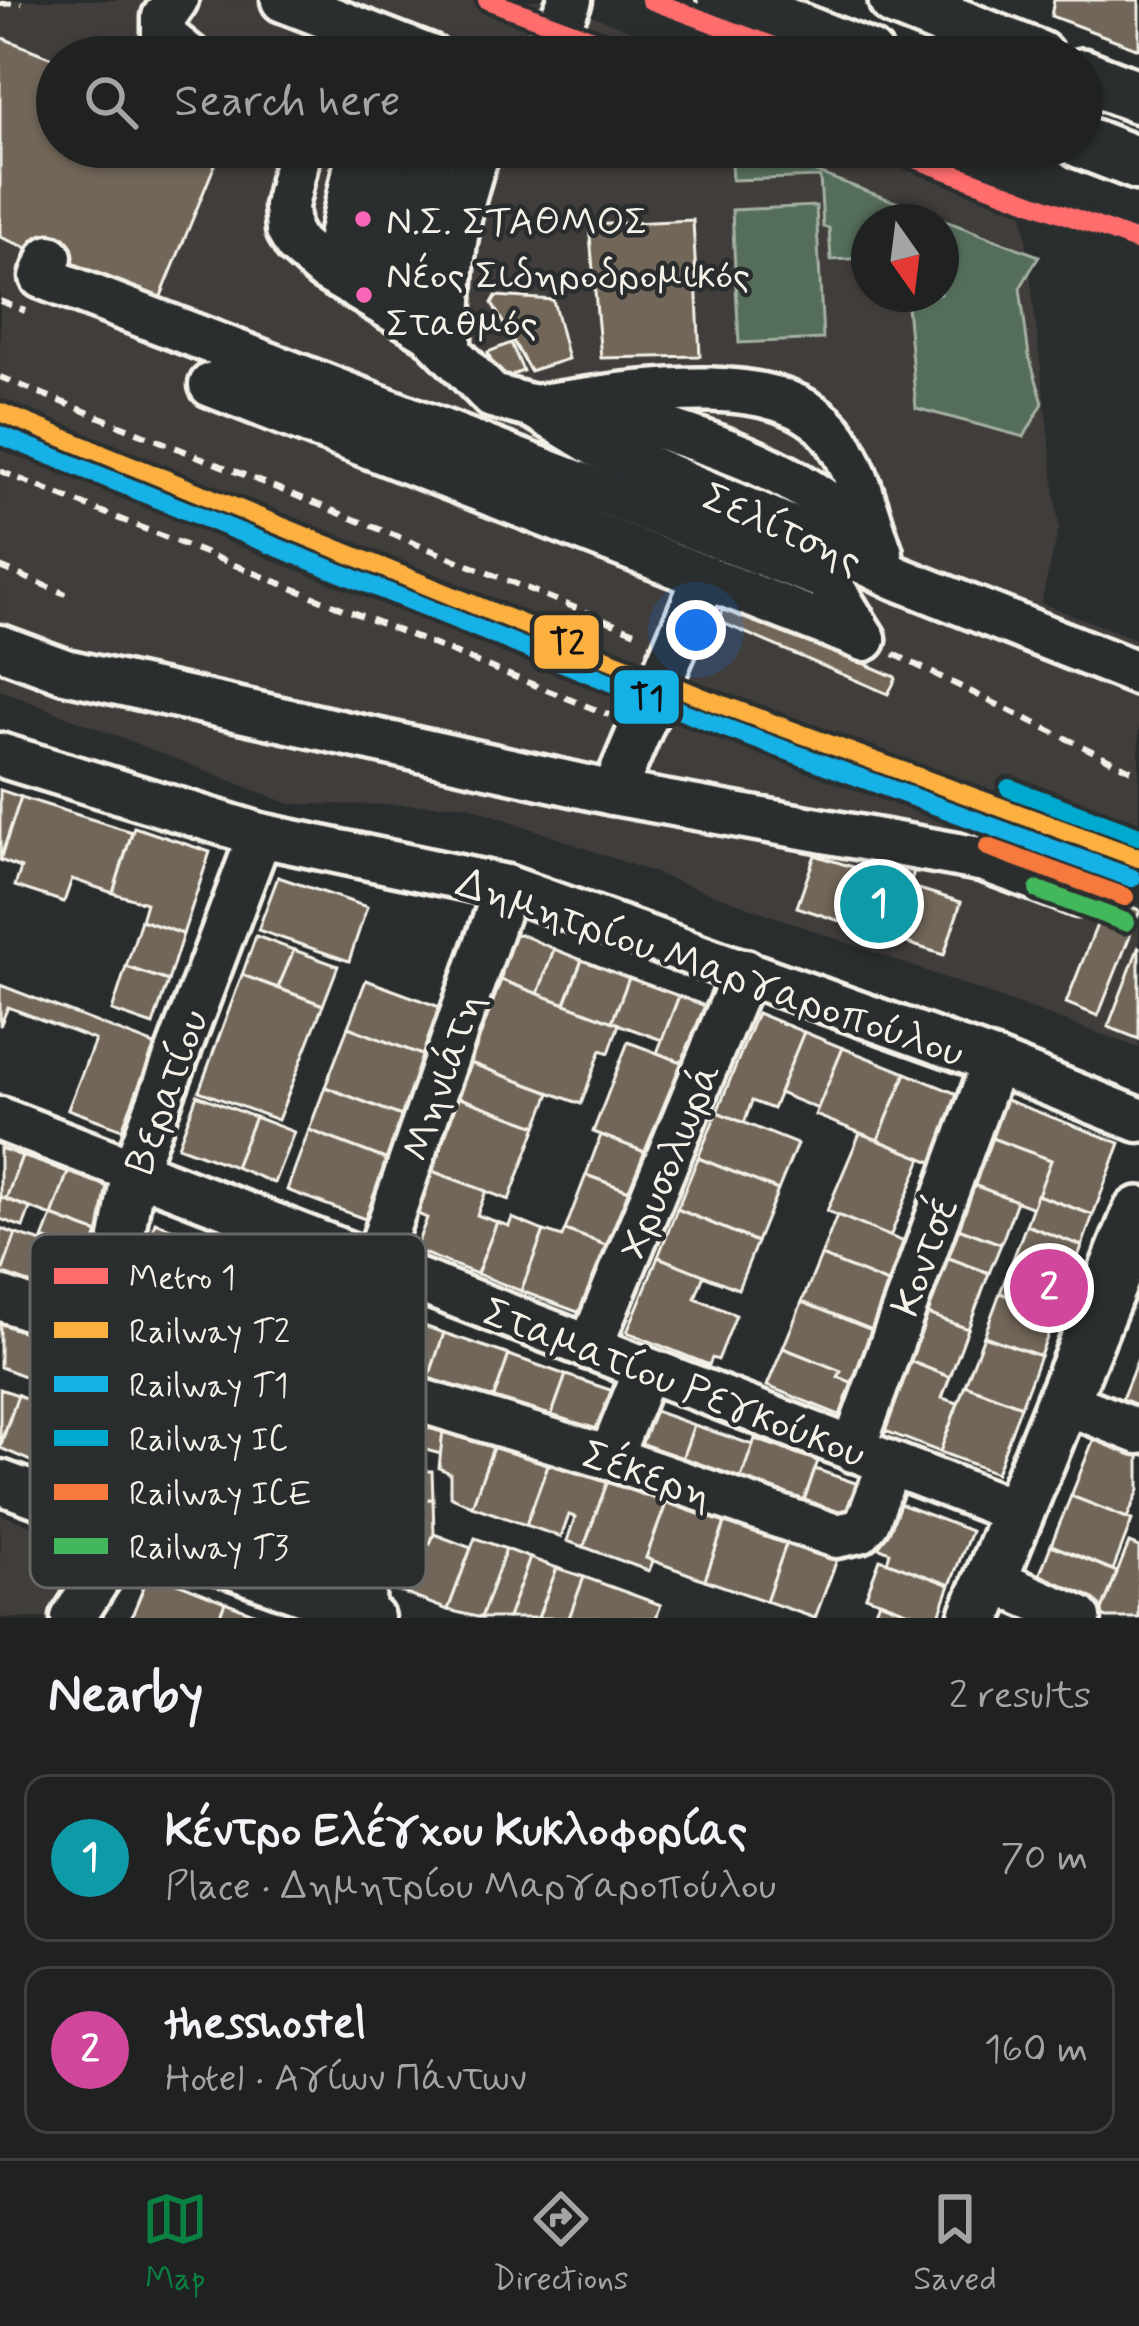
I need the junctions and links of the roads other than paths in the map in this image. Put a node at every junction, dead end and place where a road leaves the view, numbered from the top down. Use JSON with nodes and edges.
{"nodes":[{"id":1,"x":283,"y":0,"type":"edge"},
{"id":2,"x":570,"y":0,"type":"edge"},
{"id":3,"x":724,"y":0,"type":"edge"},
{"id":4,"x":895,"y":0,"type":"edge"},
{"id":5,"x":168,"y":3,"type":"edge"},
{"id":6,"x":164,"y":36,"type":"edge"},
{"id":7,"x":376,"y":36,"type":"edge"},
{"id":8,"x":554,"y":36,"type":"edge"},
{"id":9,"x":815,"y":36,"type":"edge"},
{"id":10,"x":985,"y":36,"type":"edge"},
{"id":11,"x":1103,"y":83,"type":"edge"},
{"id":12,"x":1139,"y":98,"type":"edge"},
{"id":13,"x":1103,"y":150,"type":"edge"},
{"id":14,"x":1139,"y":164,"type":"edge"},
{"id":15,"x":294,"y":168,"type":"edge"},
{"id":16,"x":318,"y":168,"type":"edge"},
{"id":17,"x":353,"y":168,"type":"edge"},
{"id":18,"x":393,"y":168,"type":"edge"},
{"id":19,"x":430,"y":168,"type":"edge"},
{"id":20,"x":472,"y":168,"type":"edge"},
{"id":21,"x":50,"y":257,"type":"dead end"},
{"id":22,"x":319,"y":264,"type":"junction"},
{"id":23,"x":376,"y":296,"type":"junction"},
{"id":24,"x":413,"y":319,"type":"junction"},
{"id":25,"x":449,"y":349,"type":"junction"},
{"id":26,"x":211,"y":385,"type":"dead end"},
{"id":27,"x":526,"y":403,"type":"junction"},
{"id":28,"x":482,"y":446,"type":"junction"},
{"id":29,"x":889,"y":566,"type":"junction"},
{"id":30,"x":705,"y":577,"type":"junction"},
{"id":31,"x":0,"y":647,"type":"edge"},
{"id":32,"x":1139,"y":674,"type":"edge"},
{"id":33,"x":0,"y":755,"type":"edge"},
{"id":34,"x":613,"y":794,"type":"junction"},
{"id":35,"x":260,"y":835,"type":"junction"},
{"id":36,"x":506,"y":887,"type":"junction"},
{"id":37,"x":1079,"y":895,"type":"dead end"},
{"id":38,"x":745,"y":971,"type":"junction"},
{"id":39,"x":994,"y":1063,"type":"junction"},
{"id":40,"x":0,"y":1119,"type":"edge"},
{"id":41,"x":1139,"y":1120,"type":"edge"},
{"id":42,"x":134,"y":1169,"type":"junction"},
{"id":43,"x":1139,"y":1213,"type":"edge"},
{"id":44,"x":121,"y":1234,"type":"edge"},
{"id":45,"x":297,"y":1234,"type":"edge"},
{"id":46,"x":386,"y":1234,"type":"edge"},
{"id":47,"x":1128,"y":1272,"type":"edge"},
{"id":48,"x":426,"y":1285,"type":"edge"},
{"id":49,"x":0,"y":1298,"type":"edge"},
{"id":50,"x":30,"y":1309,"type":"edge"},
{"id":51,"x":590,"y":1348,"type":"junction"},
{"id":52,"x":645,"y":1370,"type":"junction"},
{"id":53,"x":426,"y":1402,"type":"edge"},
{"id":54,"x":1061,"y":1402,"type":"junction"},
{"id":55,"x":1139,"y":1432,"type":"edge"},
{"id":56,"x":871,"y":1457,"type":"junction"},
{"id":57,"x":610,"y":1458,"type":"junction"},
{"id":58,"x":0,"y":1482,"type":"edge"},
{"id":59,"x":30,"y":1493,"type":"edge"},
{"id":60,"x":1016,"y":1512,"type":"junction"},
{"id":61,"x":93,"y":1588,"type":"edge"},
{"id":62,"x":291,"y":1588,"type":"edge"},
{"id":63,"x":984,"y":1599,"type":"edge"},
{"id":64,"x":368,"y":1616,"type":"edge"},
{"id":65,"x":74,"y":1618,"type":"edge"},
{"id":66,"x":1079,"y":1618,"type":"edge"}],
"edges":[{"from":1,"to":7,"type":"street"},
{"from":2,"to":8,"type":"street"},
{"from":3,"to":9,"type":"main road"},
{"from":4,"to":10,"type":"main road"},
{"from":5,"to":6,"type":"street"},
{"from":11,"to":12,"type":"main road"},
{"from":13,"to":14,"type":"main road"},
{"from":15,"to":22,"type":"street"},
{"from":16,"to":22,"type":"street"},
{"from":17,"to":22,"type":"street"},
{"from":18,"to":23,"type":"street"},
{"from":19,"to":24,"type":"street"},
{"from":20,"to":25,"type":"street"},
{"from":21,"to":28,"type":"street"},
{"from":22,"to":23,"type":"street","name":"Σελίτσης"},
{"from":23,"to":24,"type":"street","name":"Σελίτσης"},
{"from":24,"to":25,"type":"street","name":"Σελίτσης"},
{"from":25,"to":27,"type":"street","name":"Σελίτσης"},
{"from":26,"to":30,"type":"street"},
{"from":27,"to":28,"type":"street"},
{"from":27,"to":29,"type":"street","name":"Σελίτσης"},
{"from":27,"to":29,"type":"street"},
{"from":28,"to":30,"type":"street"},
{"from":29,"to":32,"type":"street","name":"Σελίτσης"},
{"from":30,"to":34,"type":"street"},
{"from":31,"to":34,"type":"street"},
{"from":33,"to":35,"type":"street","name":"Δημητρίου Μαργαροπούλου"},
{"from":34,"to":37,"type":"street"},
{"from":35,"to":36,"type":"street","name":"Δημητρίου Μαργαροπούλου"},
{"from":35,"to":42,"type":"street","name":"Βερατίου"},
{"from":36,"to":38,"type":"street","name":"Δημητρίου Μαργαροπούλου"},
{"from":36,"to":46,"type":"street","name":"Μηνιάτη"},
{"from":38,"to":39,"type":"street","name":"Δημητρίου Μαργαροπούλου"},
{"from":38,"to":51,"type":"street","name":"Χρυσολωρά"},
{"from":39,"to":41,"type":"street","name":"Δημητρίου Μαργαροπούλου"},
{"from":39,"to":56,"type":"street","name":"Κοντσέ"},
{"from":40,"to":42,"type":"street","name":"Σταματίου Ρεγκούκου"},
{"from":42,"to":44,"type":"street","name":"Βερατίου"},
{"from":42,"to":45,"type":"street","name":"Σταματίου Ρεγκούκου"},
{"from":43,"to":47,"type":"main road"},
{"from":47,"to":54,"type":"main road"},
{"from":48,"to":51,"type":"street","name":"Σταματίου Ρεγκούκου"},
{"from":49,"to":50,"type":"street"},
{"from":51,"to":52,"type":"street","name":"Σταματίου Ρεγκούκου"},
{"from":52,"to":56,"type":"street","name":"Σταματίου Ρεγκούκου"},
{"from":52,"to":57,"type":"street"},
{"from":53,"to":57,"type":"street","name":"Σέκερη"},
{"from":54,"to":55,"type":"street"},
{"from":54,"to":60,"type":"main road"},
{"from":56,"to":57,"type":"street","name":"Σέκερη"},
{"from":56,"to":60,"type":"street","name":"Σταματίου Ρεγκούκου"},
{"from":58,"to":59,"type":"street"},
{"from":60,"to":63,"type":"main road"},
{"from":61,"to":65,"type":"street","name":"Βερατίου"},
{"from":62,"to":64,"type":"street"},
{"from":63,"to":66,"type":"street"}]}
